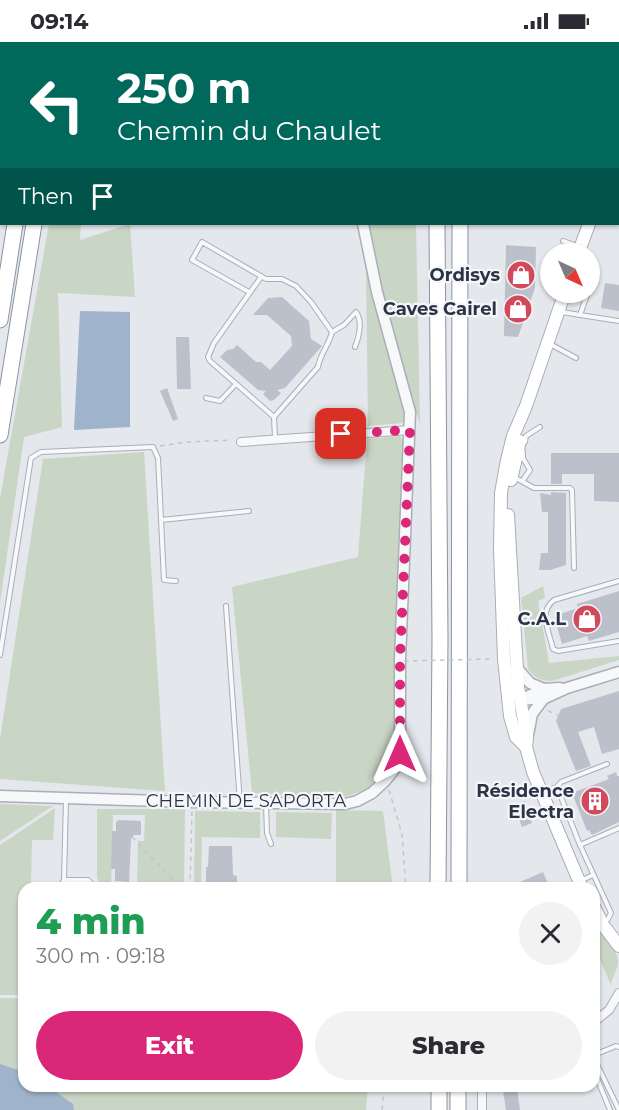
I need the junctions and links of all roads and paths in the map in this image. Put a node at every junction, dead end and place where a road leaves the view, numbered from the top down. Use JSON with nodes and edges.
{"nodes":[{"id":1,"x":15,"y":225,"type":"edge"},
{"id":2,"x":34,"y":225,"type":"edge"},
{"id":3,"x":363,"y":225,"type":"edge"},
{"id":4,"x":437,"y":225,"type":"edge"},
{"id":5,"x":460,"y":225,"type":"edge"},
{"id":6,"x":589,"y":225,"type":"edge"},
{"id":7,"x":582,"y":243,"type":"edge"},
{"id":8,"x":261,"y":277,"type":"junction"},
{"id":9,"x":249,"y":292,"type":"junction"},
{"id":10,"x":561,"y":303,"type":"edge"},
{"id":11,"x":584,"y":303,"type":"edge"},
{"id":12,"x":558,"y":311,"type":"junction"},
{"id":13,"x":580,"y":315,"type":"junction"},
{"id":14,"x":0,"y":320,"type":"edge"},
{"id":15,"x":619,"y":321,"type":"edge"},
{"id":16,"x":332,"y":332,"type":"junction"},
{"id":17,"x":548,"y":342,"type":"junction"},
{"id":18,"x":355,"y":347,"type":"dead end"},
{"id":19,"x":576,"y":358,"type":"dead end"},
{"id":20,"x":236,"y":384,"type":"junction"},
{"id":21,"x":206,"y":398,"type":"dead end"},
{"id":22,"x":274,"y":417,"type":"junction"},
{"id":23,"x":540,"y":427,"type":"dead end"},
{"id":24,"x":410,"y":430,"type":"junction"},
{"id":25,"x":0,"y":435,"type":"edge"},
{"id":26,"x":275,"y":438,"type":"junction"},
{"id":27,"x":241,"y":442,"type":"joint"},
{"id":28,"x":153,"y":447,"type":"junction"},
{"id":29,"x":513,"y":477,"type":"junction"},
{"id":30,"x":249,"y":511,"type":"dead end"},
{"id":31,"x":161,"y":520,"type":"junction"},
{"id":32,"x":574,"y":568,"type":"dead end"},
{"id":33,"x":619,"y":580,"type":"edge"},
{"id":34,"x":176,"y":581,"type":"dead end"},
{"id":35,"x":226,"y":606,"type":"dead end"},
{"id":36,"x":619,"y":641,"type":"edge"},
{"id":37,"x":0,"y":655,"type":"edge"},
{"id":38,"x":492,"y":659,"type":"dead end"},
{"id":39,"x":404,"y":661,"type":"dead end"},
{"id":40,"x":516,"y":667,"type":"junction"},
{"id":41,"x":619,"y":672,"type":"edge"},
{"id":42,"x":544,"y":693,"type":"junction"},
{"id":43,"x":514,"y":701,"type":"junction"},
{"id":44,"x":544,"y":710,"type":"dead end"},
{"id":45,"x":558,"y":715,"type":"dead end"},
{"id":46,"x":527,"y":743,"type":"junction"},
{"id":47,"x":607,"y":764,"type":"dead end"},
{"id":48,"x":386,"y":781,"type":"junction"},
{"id":49,"x":557,"y":787,"type":"junction"},
{"id":50,"x":542,"y":792,"type":"junction"},
{"id":51,"x":0,"y":796,"type":"edge"},
{"id":52,"x":66,"y":799,"type":"junction"},
{"id":53,"x":192,"y":802,"type":"junction"},
{"id":54,"x":240,"y":803,"type":"junction"},
{"id":55,"x":266,"y":804,"type":"junction"},
{"id":56,"x":619,"y":828,"type":"edge"},
{"id":57,"x":132,"y":837,"type":"dead end"},
{"id":58,"x":271,"y":844,"type":"dead end"},
{"id":59,"x":580,"y":845,"type":"junction"},
{"id":60,"x":593,"y":875,"type":"junction"},
{"id":61,"x":63,"y":880,"type":"joint"},
{"id":62,"x":90,"y":882,"type":"edge"},
{"id":63,"x":176,"y":882,"type":"edge"},
{"id":64,"x":190,"y":882,"type":"edge"},
{"id":65,"x":405,"y":882,"type":"edge"},
{"id":66,"x":438,"y":882,"type":"edge"},
{"id":67,"x":459,"y":882,"type":"edge"},
{"id":68,"x":580,"y":882,"type":"edge"},
{"id":69,"x":585,"y":882,"type":"edge"},
{"id":70,"x":596,"y":882,"type":"edge"},
{"id":71,"x":600,"y":890,"type":"edge"},
{"id":72,"x":600,"y":913,"type":"edge"},
{"id":73,"x":600,"y":919,"type":"edge"},
{"id":74,"x":608,"y":919,"type":"junction"},
{"id":75,"x":619,"y":932,"type":"edge"},
{"id":76,"x":619,"y":946,"type":"edge"},
{"id":77,"x":619,"y":993,"type":"edge"},
{"id":78,"x":619,"y":1009,"type":"edge"},
{"id":79,"x":609,"y":1010,"type":"junction"},
{"id":80,"x":600,"y":1017,"type":"edge"},
{"id":81,"x":619,"y":1047,"type":"edge"},
{"id":82,"x":600,"y":1053,"type":"edge"},
{"id":83,"x":600,"y":1069,"type":"edge"},
{"id":84,"x":600,"y":1086,"type":"edge"},
{"id":85,"x":384,"y":1092,"type":"edge"},
{"id":86,"x":458,"y":1092,"type":"edge"},
{"id":87,"x":482,"y":1092,"type":"edge"},
{"id":88,"x":439,"y":1097,"type":"edge"},
{"id":89,"x":382,"y":1110,"type":"edge"},
{"id":90,"x":432,"y":1110,"type":"edge"},
{"id":91,"x":458,"y":1110,"type":"edge"},
{"id":92,"x":482,"y":1110,"type":"edge"},
{"id":93,"x":610,"y":1110,"type":"edge"},
{"id":94,"x":619,"y":1110,"type":"edge"}],
"edges":[{"from":1,"to":14,"type":"highway"},
{"from":2,"to":25,"type":"highway"},
{"from":3,"to":24,"type":"street","name":"CHEMIN DE SAPORTA"},
{"from":4,"to":66,"type":"highway"},
{"from":5,"to":67,"type":"highway"},
{"from":6,"to":7,"type":"main road"},
{"from":8,"to":9,"type":"lane"},
{"from":8,"to":9,"type":"lane"},
{"from":8,"to":16,"type":"lane"},
{"from":9,"to":20,"type":"lane"},
{"from":10,"to":12,"type":"main road"},
{"from":11,"to":13,"type":"lane"},
{"from":12,"to":13,"type":"lane"},
{"from":12,"to":17,"type":"main road"},
{"from":13,"to":15,"type":"lane"},
{"from":16,"to":18,"type":"lane"},
{"from":16,"to":22,"type":"lane"},
{"from":17,"to":19,"type":"lane"},
{"from":17,"to":29,"type":"main road"},
{"from":20,"to":21,"type":"lane"},
{"from":20,"to":22,"type":"lane"},
{"from":22,"to":26,"type":"lane"},
{"from":23,"to":29,"type":"lane"},
{"from":24,"to":26,"type":"street"},
{"from":24,"to":48,"type":"street","name":"CHEMIN DE SAPORTA"},
{"from":26,"to":27,"type":"street"},
{"from":27,"to":28,"type":"path"},
{"from":28,"to":31,"type":"lane"},
{"from":28,"to":37,"type":"lane"},
{"from":29,"to":32,"type":"lane"},
{"from":29,"to":40,"type":"main road"},
{"from":29,"to":43,"type":"main road"},
{"from":30,"to":31,"type":"lane"},
{"from":31,"to":34,"type":"lane"},
{"from":33,"to":36,"type":"lane"},
{"from":35,"to":54,"type":"lane"},
{"from":38,"to":39,"type":"path","bridge":true},
{"from":40,"to":42,"type":"street"},
{"from":40,"to":43,"type":"main road"},
{"from":41,"to":42,"type":"street"},
{"from":42,"to":43,"type":"street"},
{"from":42,"to":46,"type":"street"},
{"from":43,"to":46,"type":"main road"},
{"from":44,"to":45,"type":"path"},
{"from":46,"to":50,"type":"main road"},
{"from":47,"to":49,"type":"lane"},
{"from":48,"to":55,"type":"street","name":"CHEMIN DE SAPORTA"},
{"from":48,"to":65,"type":"path"},
{"from":49,"to":50,"type":"lane"},
{"from":49,"to":59,"type":"lane"},
{"from":50,"to":68,"type":"main road"},
{"from":51,"to":52,"type":"street","name":"CHEMIN DE SAPORTA"},
{"from":52,"to":53,"type":"street","name":"CHEMIN DE SAPORTA"},
{"from":52,"to":61,"type":"lane"},
{"from":53,"to":54,"type":"street","name":"CHEMIN DE SAPORTA"},
{"from":53,"to":64,"type":"path"},
{"from":54,"to":55,"type":"street","name":"CHEMIN DE SAPORTA"},
{"from":55,"to":58,"type":"lane"},
{"from":56,"to":59,"type":"lane"},
{"from":57,"to":63,"type":"path"},
{"from":59,"to":60,"type":"lane"},
{"from":60,"to":69,"type":"lane"},
{"from":60,"to":70,"type":"lane"},
{"from":61,"to":62,"type":"lane"},
{"from":71,"to":74,"type":"lane"},
{"from":72,"to":74,"type":"main road"},
{"from":73,"to":76,"type":"main road"},
{"from":74,"to":75,"type":"main road"},
{"from":77,"to":79,"type":"street"},
{"from":78,"to":79,"type":"street"},
{"from":79,"to":80,"type":"street"},
{"from":81,"to":82,"type":"lane"},
{"from":83,"to":94,"type":"lane"},
{"from":84,"to":93,"type":"lane"},
{"from":85,"to":89,"type":"path"},
{"from":86,"to":91,"type":"highway"},
{"from":87,"to":92,"type":"street"},
{"from":88,"to":90,"type":"highway"}]}
